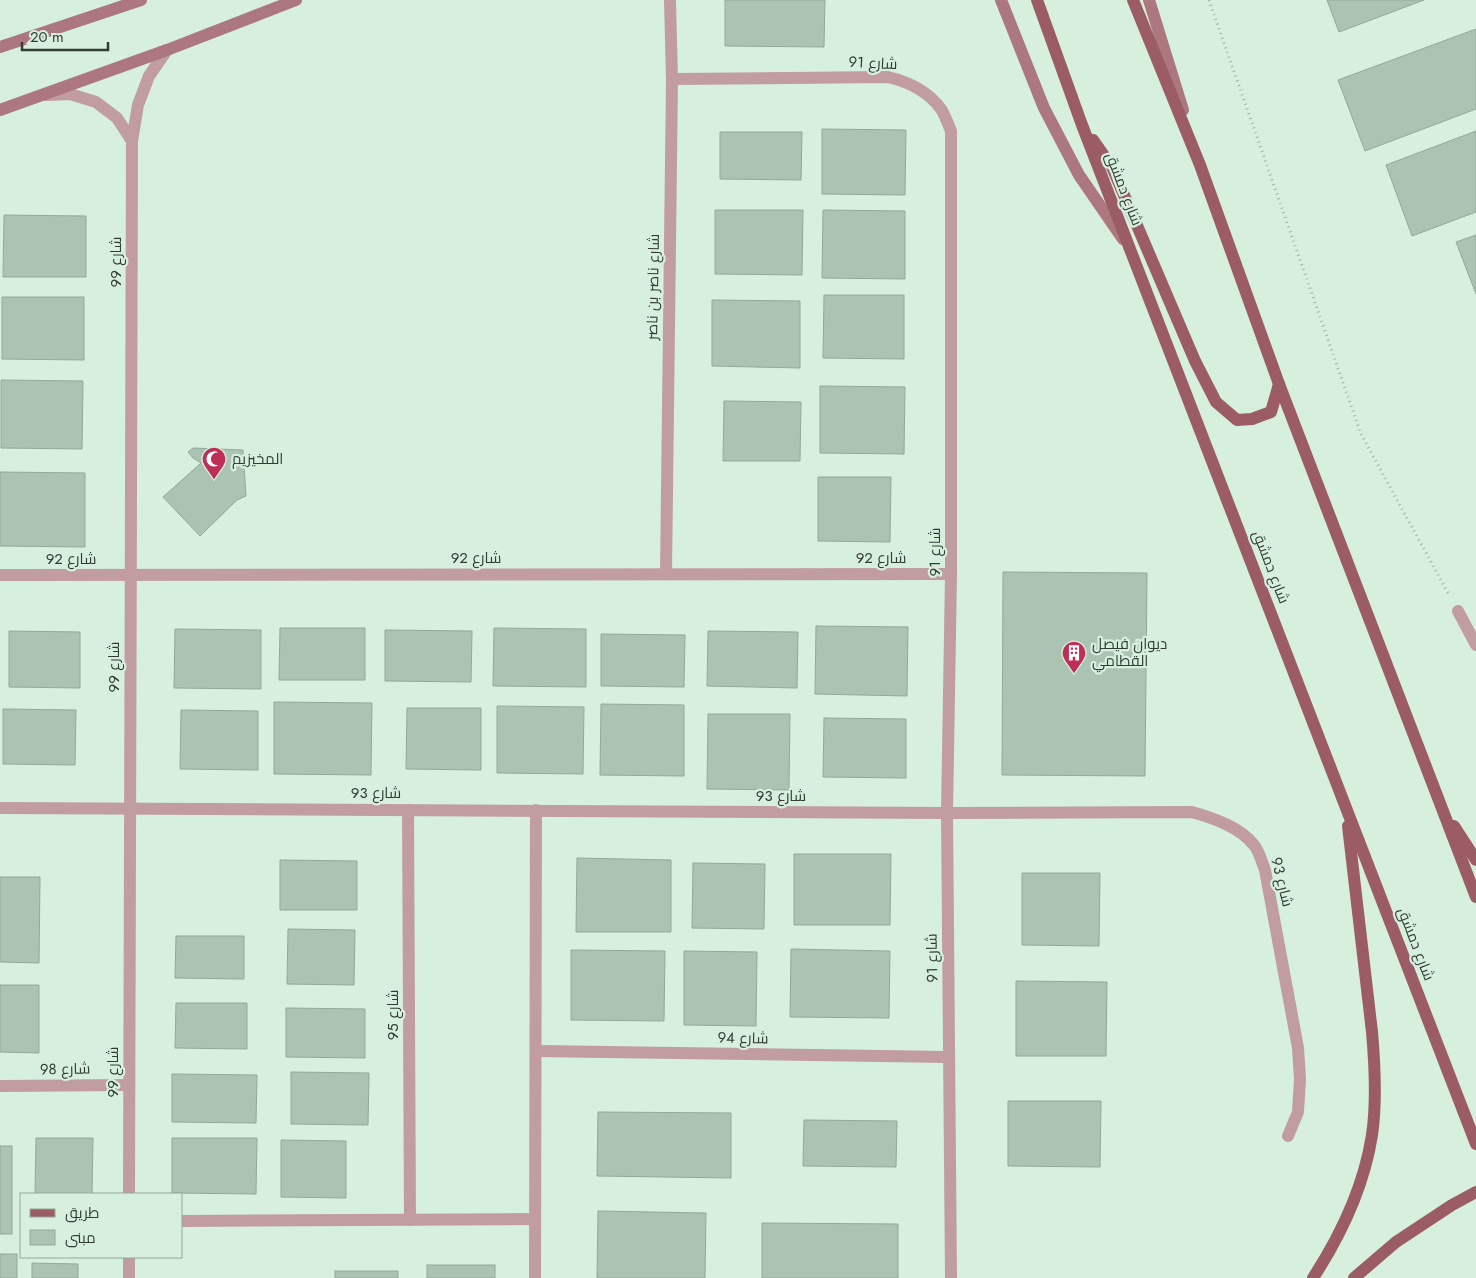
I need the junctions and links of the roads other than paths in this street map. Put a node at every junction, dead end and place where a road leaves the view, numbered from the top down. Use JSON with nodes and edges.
{"nodes":[{"id":1,"x":140,"y":0,"type":"edge"},
{"id":2,"x":296,"y":0,"type":"edge"},
{"id":3,"x":670,"y":0,"type":"edge"},
{"id":4,"x":1001,"y":0,"type":"edge"},
{"id":5,"x":1037,"y":0,"type":"edge"},
{"id":6,"x":1133,"y":0,"type":"edge"},
{"id":7,"x":1149,"y":0,"type":"edge"},
{"id":8,"x":0,"y":47,"type":"edge"},
{"id":9,"x":167,"y":50,"type":"junction"},
{"id":10,"x":672,"y":79,"type":"junction"},
{"id":11,"x":42,"y":95,"type":"junction"},
{"id":12,"x":0,"y":110,"type":"edge"},
{"id":13,"x":1082,"y":124,"type":"junction"},
{"id":14,"x":132,"y":141,"type":"junction"},
{"id":15,"x":1200,"y":165,"type":"junction"},
{"id":16,"x":1131,"y":250,"type":"junction"},
{"id":17,"x":1279,"y":384,"type":"junction"},
{"id":18,"x":666,"y":574,"type":"junction"},
{"id":19,"x":951,"y":574,"type":"junction"},
{"id":20,"x":0,"y":575,"type":"edge"},
{"id":21,"x":131,"y":575,"type":"junction"},
{"id":22,"x":1458,"y":611,"type":"road end"},
{"id":23,"x":1476,"y":644,"type":"edge"},
{"id":24,"x":1440,"y":805,"type":"junction"},
{"id":25,"x":1346,"y":806,"type":"junction"},
{"id":26,"x":0,"y":808,"type":"edge"},
{"id":27,"x":130,"y":808,"type":"junction"},
{"id":28,"x":408,"y":810,"type":"junction"},
{"id":29,"x":536,"y":810,"type":"junction"},
{"id":30,"x":947,"y":813,"type":"junction"},
{"id":31,"x":1476,"y":860,"type":"edge"},
{"id":32,"x":1476,"y":897,"type":"edge"},
{"id":33,"x":536,"y":1051,"type":"junction"},
{"id":34,"x":949,"y":1057,"type":"junction"},
{"id":35,"x":130,"y":1085,"type":"junction"},
{"id":36,"x":0,"y":1086,"type":"edge"},
{"id":37,"x":1288,"y":1136,"type":"dead end"},
{"id":38,"x":1476,"y":1144,"type":"edge"},
{"id":39,"x":1476,"y":1192,"type":"edge"},
{"id":40,"x":129,"y":1193,"type":"edge"},
{"id":41,"x":535,"y":1219,"type":"junction"},
{"id":42,"x":182,"y":1220,"type":"edge"},
{"id":43,"x":410,"y":1220,"type":"junction"},
{"id":44,"x":129,"y":1258,"type":"edge"},
{"id":45,"x":129,"y":1278,"type":"edge"},
{"id":46,"x":534,"y":1278,"type":"edge"},
{"id":47,"x":951,"y":1278,"type":"edge"},
{"id":48,"x":1313,"y":1278,"type":"edge"},
{"id":49,"x":1354,"y":1278,"type":"edge"}],
"edges":[{"from":1,"to":8,"type":"street"},
{"from":2,"to":9,"type":"street"},
{"from":3,"to":10,"type":"street","name":"شارع ناصر بن ناصر"},
{"from":4,"to":16,"type":"street"},
{"from":5,"to":13,"type":"main road","name":"شارع دمشق"},
{"from":6,"to":15,"type":"main road"},
{"from":7,"to":15,"type":"street"},
{"from":9,"to":11,"type":"street"},
{"from":9,"to":14,"type":"street","name":"شارع 99"},
{"from":10,"to":18,"type":"street","name":"شارع ناصر بن ناصر"},
{"from":10,"to":19,"type":"street","name":"شارع 91"},
{"from":11,"to":12,"type":"street"},
{"from":11,"to":14,"type":"street"},
{"from":13,"to":16,"type":"main road","name":"شارع دمشق"},
{"from":13,"to":17,"type":"main road"},
{"from":14,"to":21,"type":"street","name":"شارع 99"},
{"from":15,"to":17,"type":"main road"},
{"from":16,"to":25,"type":"main road","name":"شارع دمشق"},
{"from":17,"to":24,"type":"main road"},
{"from":18,"to":19,"type":"street","name":"شارع 92"},
{"from":18,"to":21,"type":"street","name":"شارع 92"},
{"from":19,"to":30,"type":"street","name":"شارع 91"},
{"from":20,"to":21,"type":"street","name":"شارع 92"},
{"from":21,"to":27,"type":"street","name":"شارع 99"},
{"from":22,"to":23,"type":"street"},
{"from":24,"to":31,"type":"main road"},
{"from":24,"to":32,"type":"main road"},
{"from":25,"to":38,"type":"main road","name":"شارع دمشق"},
{"from":25,"to":48,"type":"main road"},
{"from":26,"to":27,"type":"street","name":"شارع 93"},
{"from":27,"to":28,"type":"street","name":"شارع 93"},
{"from":27,"to":35,"type":"street","name":"شارع 99"},
{"from":28,"to":29,"type":"street","name":"شارع 93"},
{"from":28,"to":43,"type":"street","name":"شارع 95"},
{"from":29,"to":30,"type":"street","name":"شارع 93"},
{"from":29,"to":33,"type":"street"},
{"from":30,"to":34,"type":"street","name":"شارع 91"},
{"from":30,"to":37,"type":"street","name":"شارع 93"},
{"from":33,"to":34,"type":"street","name":"شارع 94"},
{"from":33,"to":41,"type":"street"},
{"from":34,"to":47,"type":"street","name":"شارع 91"},
{"from":35,"to":36,"type":"street","name":"شارع 98"},
{"from":35,"to":40,"type":"street","name":"شارع 99"},
{"from":39,"to":49,"type":"main road"},
{"from":41,"to":43,"type":"street"},
{"from":41,"to":46,"type":"street"},
{"from":42,"to":43,"type":"street"},
{"from":44,"to":45,"type":"street"}]}
